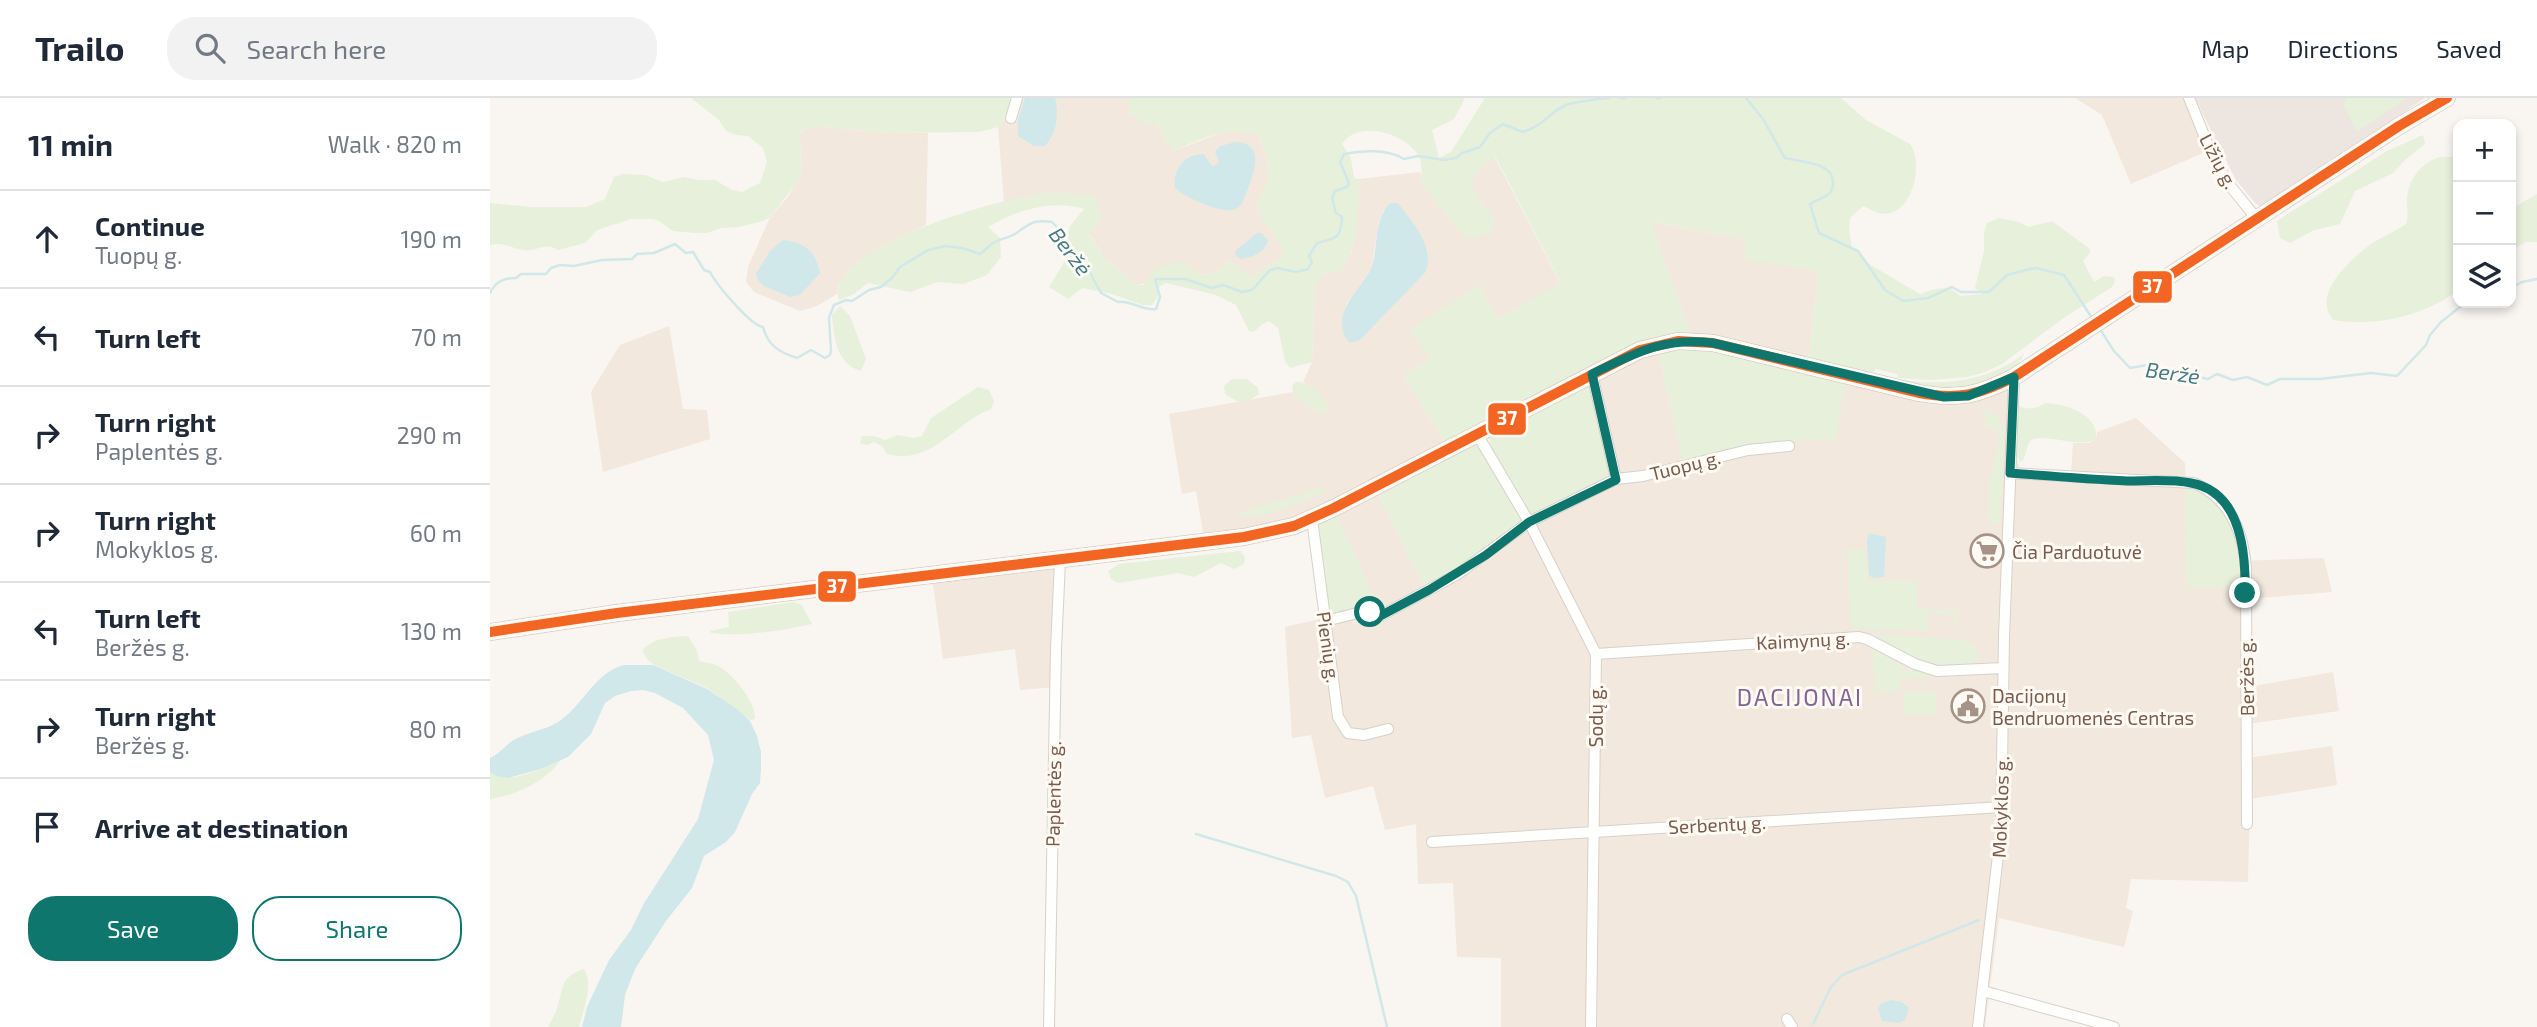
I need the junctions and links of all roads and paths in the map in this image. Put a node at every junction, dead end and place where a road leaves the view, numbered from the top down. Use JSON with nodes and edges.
{"nodes":[{"id":1,"x":1017,"y":98,"type":"edge"},
{"id":2,"x":2189,"y":98,"type":"edge"},
{"id":3,"x":2447,"y":98,"type":"edge"},
{"id":4,"x":1011,"y":118,"type":"dead end"},
{"id":5,"x":2257,"y":219,"type":"junction"},
{"id":6,"x":1592,"y":374,"type":"junction"},
{"id":7,"x":2014,"y":377,"type":"junction"},
{"id":8,"x":1477,"y":434,"type":"junction"},
{"id":9,"x":1789,"y":446,"type":"dead end"},
{"id":10,"x":2010,"y":473,"type":"junction"},
{"id":11,"x":1616,"y":480,"type":"junction"},
{"id":12,"x":1312,"y":519,"type":"junction"},
{"id":13,"x":1529,"y":522,"type":"junction"},
{"id":14,"x":1060,"y":561,"type":"junction"},
{"id":15,"x":1326,"y":621,"type":"junction"},
{"id":16,"x":490,"y":632,"type":"edge"},
{"id":17,"x":1596,"y":654,"type":"junction"},
{"id":18,"x":2004,"y":668,"type":"junction"},
{"id":19,"x":1388,"y":729,"type":"dead end"},
{"id":20,"x":2002,"y":807,"type":"junction"},
{"id":21,"x":2247,"y":824,"type":"dead end"},
{"id":22,"x":1593,"y":831,"type":"junction"},
{"id":23,"x":1432,"y":842,"type":"dead end"},
{"id":24,"x":1983,"y":991,"type":"junction"},
{"id":25,"x":1049,"y":1027,"type":"edge"},
{"id":26,"x":1591,"y":1027,"type":"edge"},
{"id":27,"x":1978,"y":1027,"type":"edge"},
{"id":28,"x":2114,"y":1027,"type":"edge"}],
"edges":[{"from":1,"to":4,"type":"street"},
{"from":2,"to":5,"type":"street","name":"Ližių g."},
{"from":3,"to":5,"type":"main road"},
{"from":5,"to":7,"type":"main road"},
{"from":6,"to":7,"type":"main road"},
{"from":6,"to":8,"type":"main road"},
{"from":6,"to":11,"type":"street"},
{"from":7,"to":10,"type":"street","name":"Mokyklos g."},
{"from":8,"to":12,"type":"main road"},
{"from":8,"to":13,"type":"street","name":"Sodų g."},
{"from":9,"to":11,"type":"street","name":"Tuopų g."},
{"from":10,"to":18,"type":"street","name":"Mokyklos g."},
{"from":10,"to":21,"type":"street","name":"Beržės g."},
{"from":11,"to":13,"type":"street","name":"Tuopų g."},
{"from":12,"to":14,"type":"main road"},
{"from":12,"to":15,"type":"street","name":"Pienių g."},
{"from":13,"to":15,"type":"street","name":"Tuopų g."},
{"from":13,"to":17,"type":"street","name":"Sodų g."},
{"from":14,"to":16,"type":"main road"},
{"from":14,"to":25,"type":"street","name":"Paplentės g."},
{"from":15,"to":19,"type":"street","name":"Pienių g."},
{"from":17,"to":18,"type":"street","name":"Kaimynų g."},
{"from":17,"to":22,"type":"street","name":"Sodų g."},
{"from":18,"to":20,"type":"street","name":"Mokyklos g."},
{"from":20,"to":22,"type":"street","name":"Serbentų g."},
{"from":20,"to":24,"type":"street","name":"Mokyklos g."},
{"from":22,"to":23,"type":"street","name":"Serbentų g."},
{"from":22,"to":26,"type":"street","name":"Sodų g."},
{"from":24,"to":27,"type":"street","name":"Mokyklos g."},
{"from":24,"to":28,"type":"street"}]}
